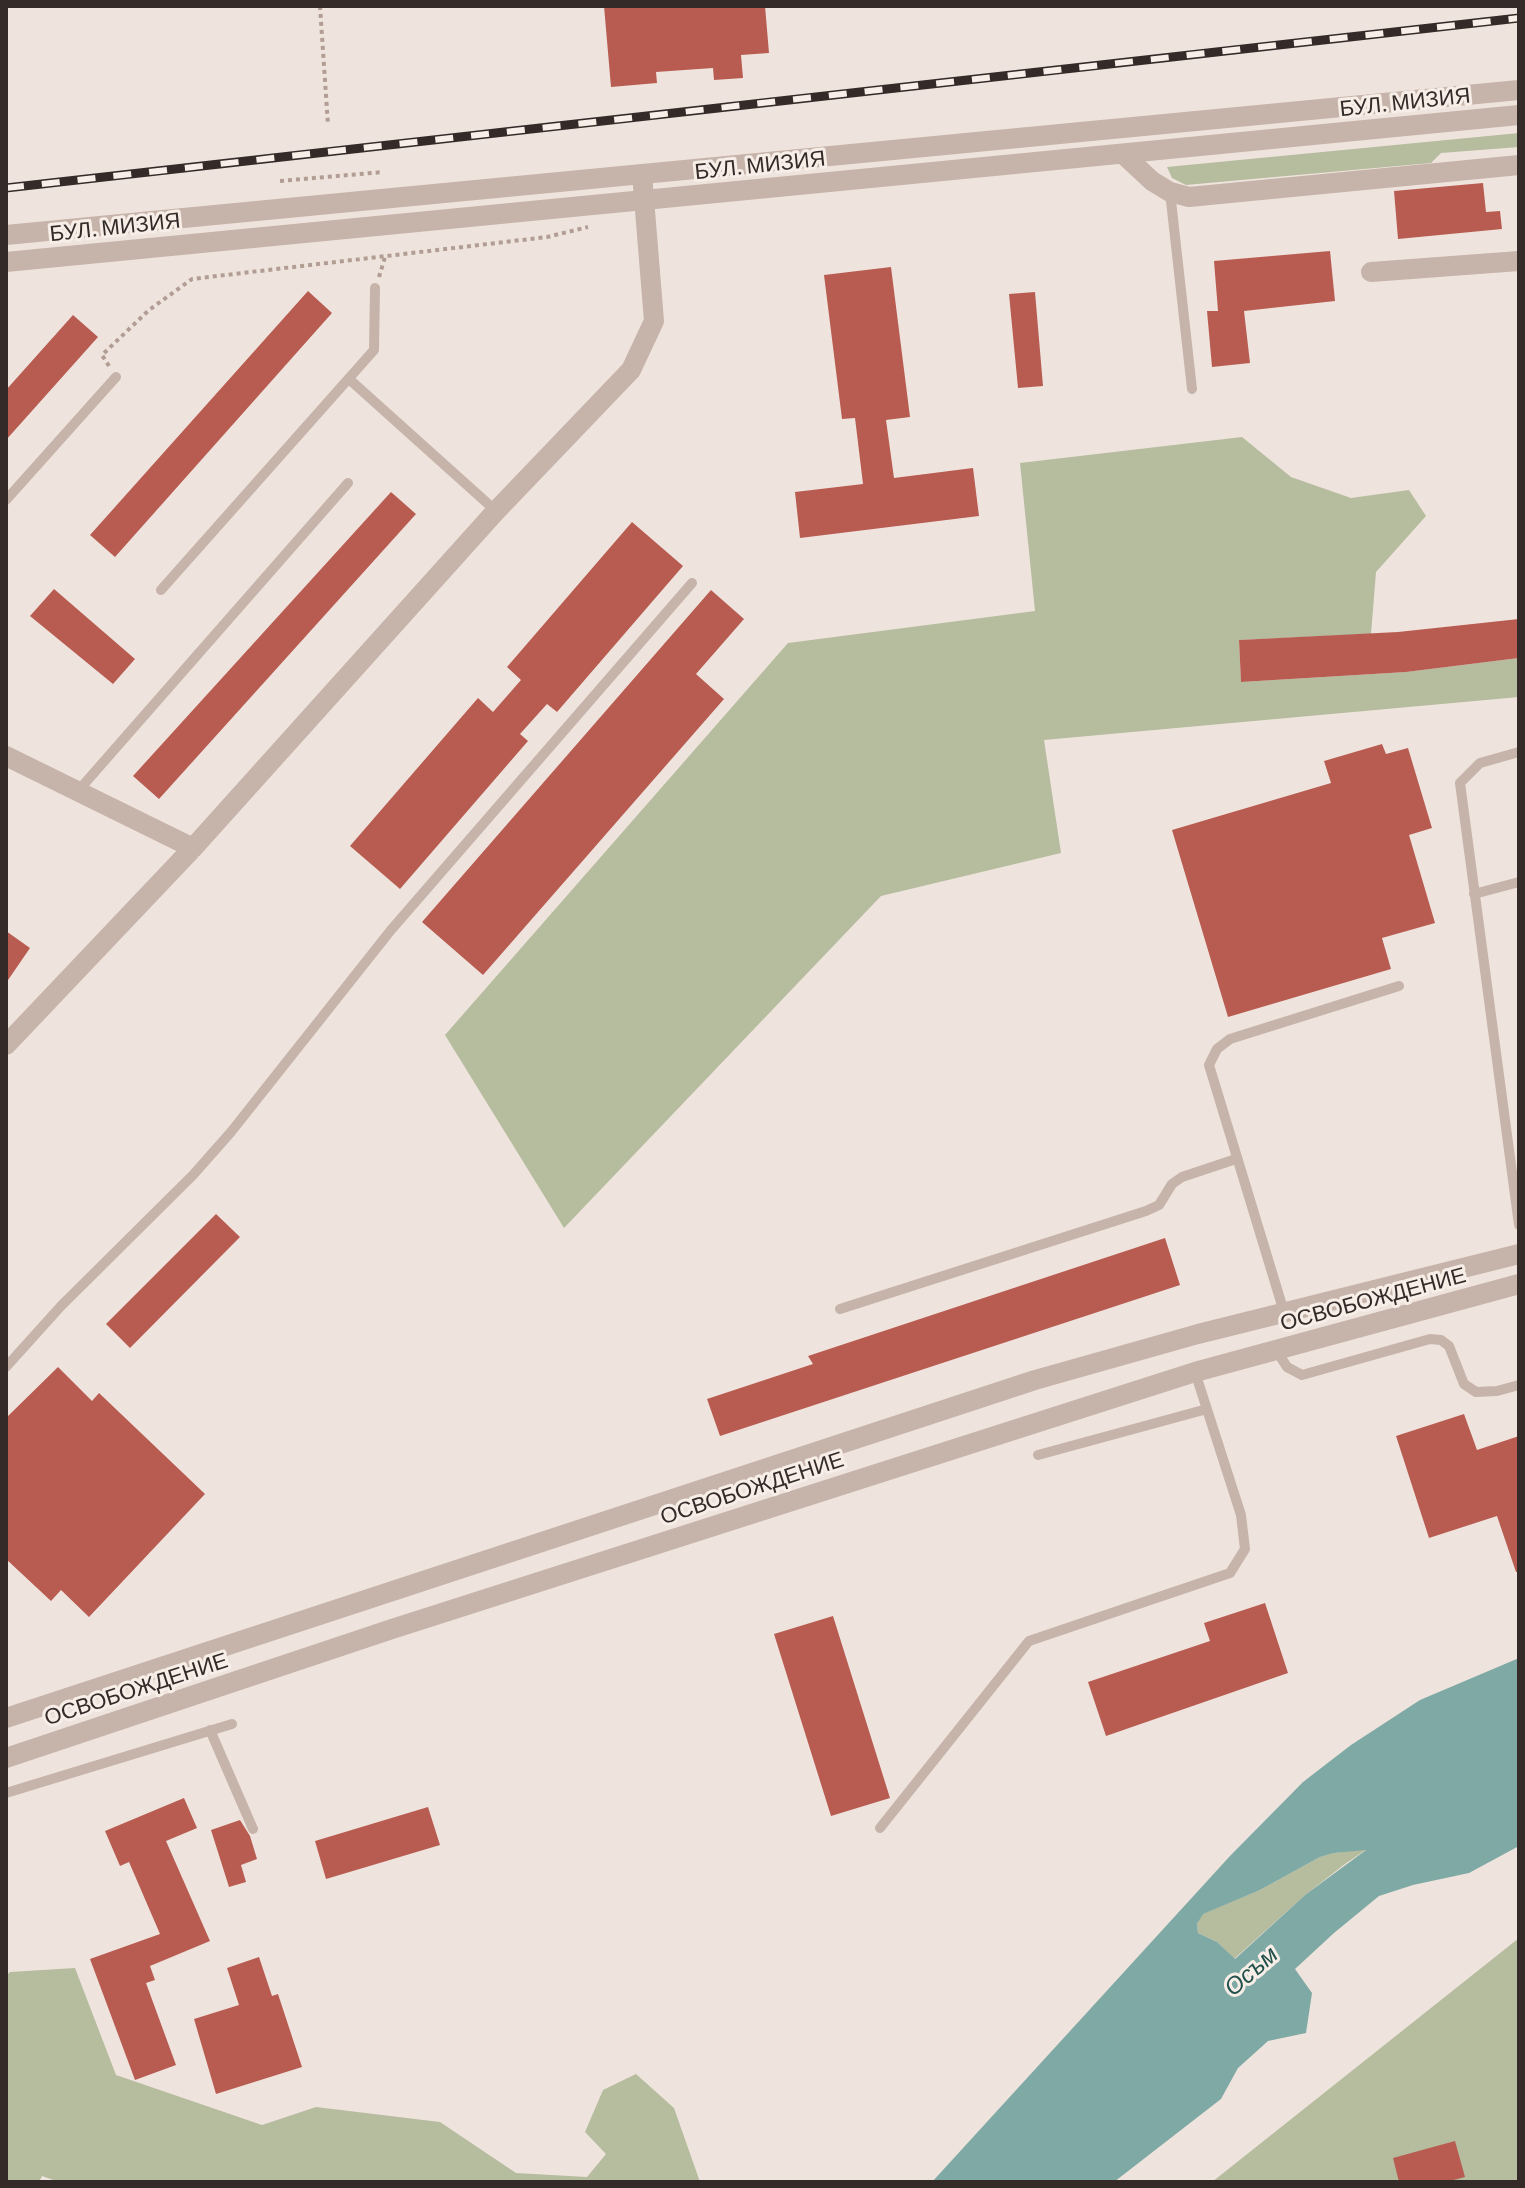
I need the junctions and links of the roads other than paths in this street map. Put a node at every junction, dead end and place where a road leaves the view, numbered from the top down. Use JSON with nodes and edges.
{"nodes":[{"id":1,"x":1519,"y":90,"type":"edge"},
{"id":2,"x":1519,"y":115,"type":"edge"},
{"id":3,"x":1123,"y":154,"type":"junction"},
{"id":4,"x":1519,"y":165,"type":"edge"},
{"id":5,"x":642,"y":174,"type":"junction"},
{"id":6,"x":1170,"y":192,"type":"junction"},
{"id":7,"x":644,"y":200,"type":"junction"},
{"id":8,"x":6,"y":235,"type":"edge"},
{"id":9,"x":1519,"y":261,"type":"edge"},
{"id":10,"x":6,"y":262,"type":"edge"},
{"id":11,"x":1371,"y":272,"type":"dead end"},
{"id":12,"x":375,"y":288,"type":"dead end"},
{"id":13,"x":116,"y":377,"type":"road end"},
{"id":14,"x":349,"y":379,"type":"junction"},
{"id":15,"x":1192,"y":389,"type":"dead end"},
{"id":16,"x":348,"y":483,"type":"dead end"},
{"id":17,"x":6,"y":500,"type":"edge"},
{"id":18,"x":496,"y":511,"type":"junction"},
{"id":19,"x":692,"y":583,"type":"dead end"},
{"id":20,"x":161,"y":590,"type":"dead end"},
{"id":21,"x":1519,"y":752,"type":"edge"},
{"id":22,"x":6,"y":756,"type":"edge"},
{"id":23,"x":78,"y":791,"type":"junction"},
{"id":24,"x":193,"y":848,"type":"junction"},
{"id":25,"x":1519,"y":882,"type":"edge"},
{"id":26,"x":1474,"y":894,"type":"junction"},
{"id":27,"x":1399,"y":986,"type":"dead end"},
{"id":28,"x":6,"y":1045,"type":"edge"},
{"id":29,"x":1236,"y":1159,"type":"junction"},
{"id":30,"x":1519,"y":1225,"type":"edge"},
{"id":31,"x":1519,"y":1254,"type":"edge"},
{"id":32,"x":1519,"y":1284,"type":"edge"},
{"id":33,"x":840,"y":1309,"type":"dead end"},
{"id":34,"x":1284,"y":1312,"type":"junction"},
{"id":35,"x":1276,"y":1350,"type":"junction"},
{"id":36,"x":6,"y":1367,"type":"edge"},
{"id":37,"x":1195,"y":1372,"type":"junction"},
{"id":38,"x":1519,"y":1385,"type":"edge"},
{"id":39,"x":1207,"y":1409,"type":"junction"},
{"id":40,"x":1038,"y":1455,"type":"dead end"},
{"id":41,"x":6,"y":1718,"type":"edge"},
{"id":42,"x":232,"y":1724,"type":"dead end"},
{"id":43,"x":210,"y":1730,"type":"junction"},
{"id":44,"x":6,"y":1758,"type":"edge"},
{"id":45,"x":6,"y":1793,"type":"edge"},
{"id":46,"x":880,"y":1828,"type":"dead end"},
{"id":47,"x":253,"y":1829,"type":"dead end"}],
"edges":[{"from":1,"to":5,"type":"street","name":"БУЛ. МИЗИЯ"},
{"from":2,"to":3,"type":"street","name":"БУЛ. МИЗИЯ"},
{"from":3,"to":6,"type":"street"},
{"from":3,"to":7,"type":"street","name":"БУЛ. МИЗИЯ"},
{"from":4,"to":6,"type":"street"},
{"from":5,"to":7,"type":"street"},
{"from":5,"to":8,"type":"street","name":"БУЛ. МИЗИЯ"},
{"from":6,"to":15,"type":"lane"},
{"from":7,"to":10,"type":"street","name":"БУЛ. МИЗИЯ"},
{"from":7,"to":18,"type":"street"},
{"from":9,"to":11,"type":"street"},
{"from":12,"to":14,"type":"lane"},
{"from":13,"to":17,"type":"lane"},
{"from":14,"to":18,"type":"lane"},
{"from":14,"to":20,"type":"lane"},
{"from":16,"to":23,"type":"lane"},
{"from":18,"to":24,"type":"street"},
{"from":19,"to":36,"type":"lane"},
{"from":21,"to":26,"type":"lane"},
{"from":22,"to":23,"type":"street"},
{"from":23,"to":24,"type":"street"},
{"from":24,"to":28,"type":"street"},
{"from":25,"to":26,"type":"lane"},
{"from":26,"to":30,"type":"lane"},
{"from":27,"to":29,"type":"lane"},
{"from":29,"to":33,"type":"lane"},
{"from":29,"to":34,"type":"lane"},
{"from":31,"to":34,"type":"street","name":"ОСВОБОЖДЕНИЕ"},
{"from":32,"to":35,"type":"street","name":"ОСВОБОЖДЕНИЕ"},
{"from":34,"to":41,"type":"street","name":"ОСВОБОЖДЕНИЕ"},
{"from":35,"to":37,"type":"street","name":"ОСВОБОЖДЕНИЕ"},
{"from":35,"to":38,"type":"lane"},
{"from":37,"to":39,"type":"lane"},
{"from":37,"to":44,"type":"street","name":"ОСВОБОЖДЕНИЕ"},
{"from":39,"to":40,"type":"lane"},
{"from":39,"to":46,"type":"lane"},
{"from":42,"to":43,"type":"lane"},
{"from":43,"to":45,"type":"lane"},
{"from":43,"to":47,"type":"lane"}]}
